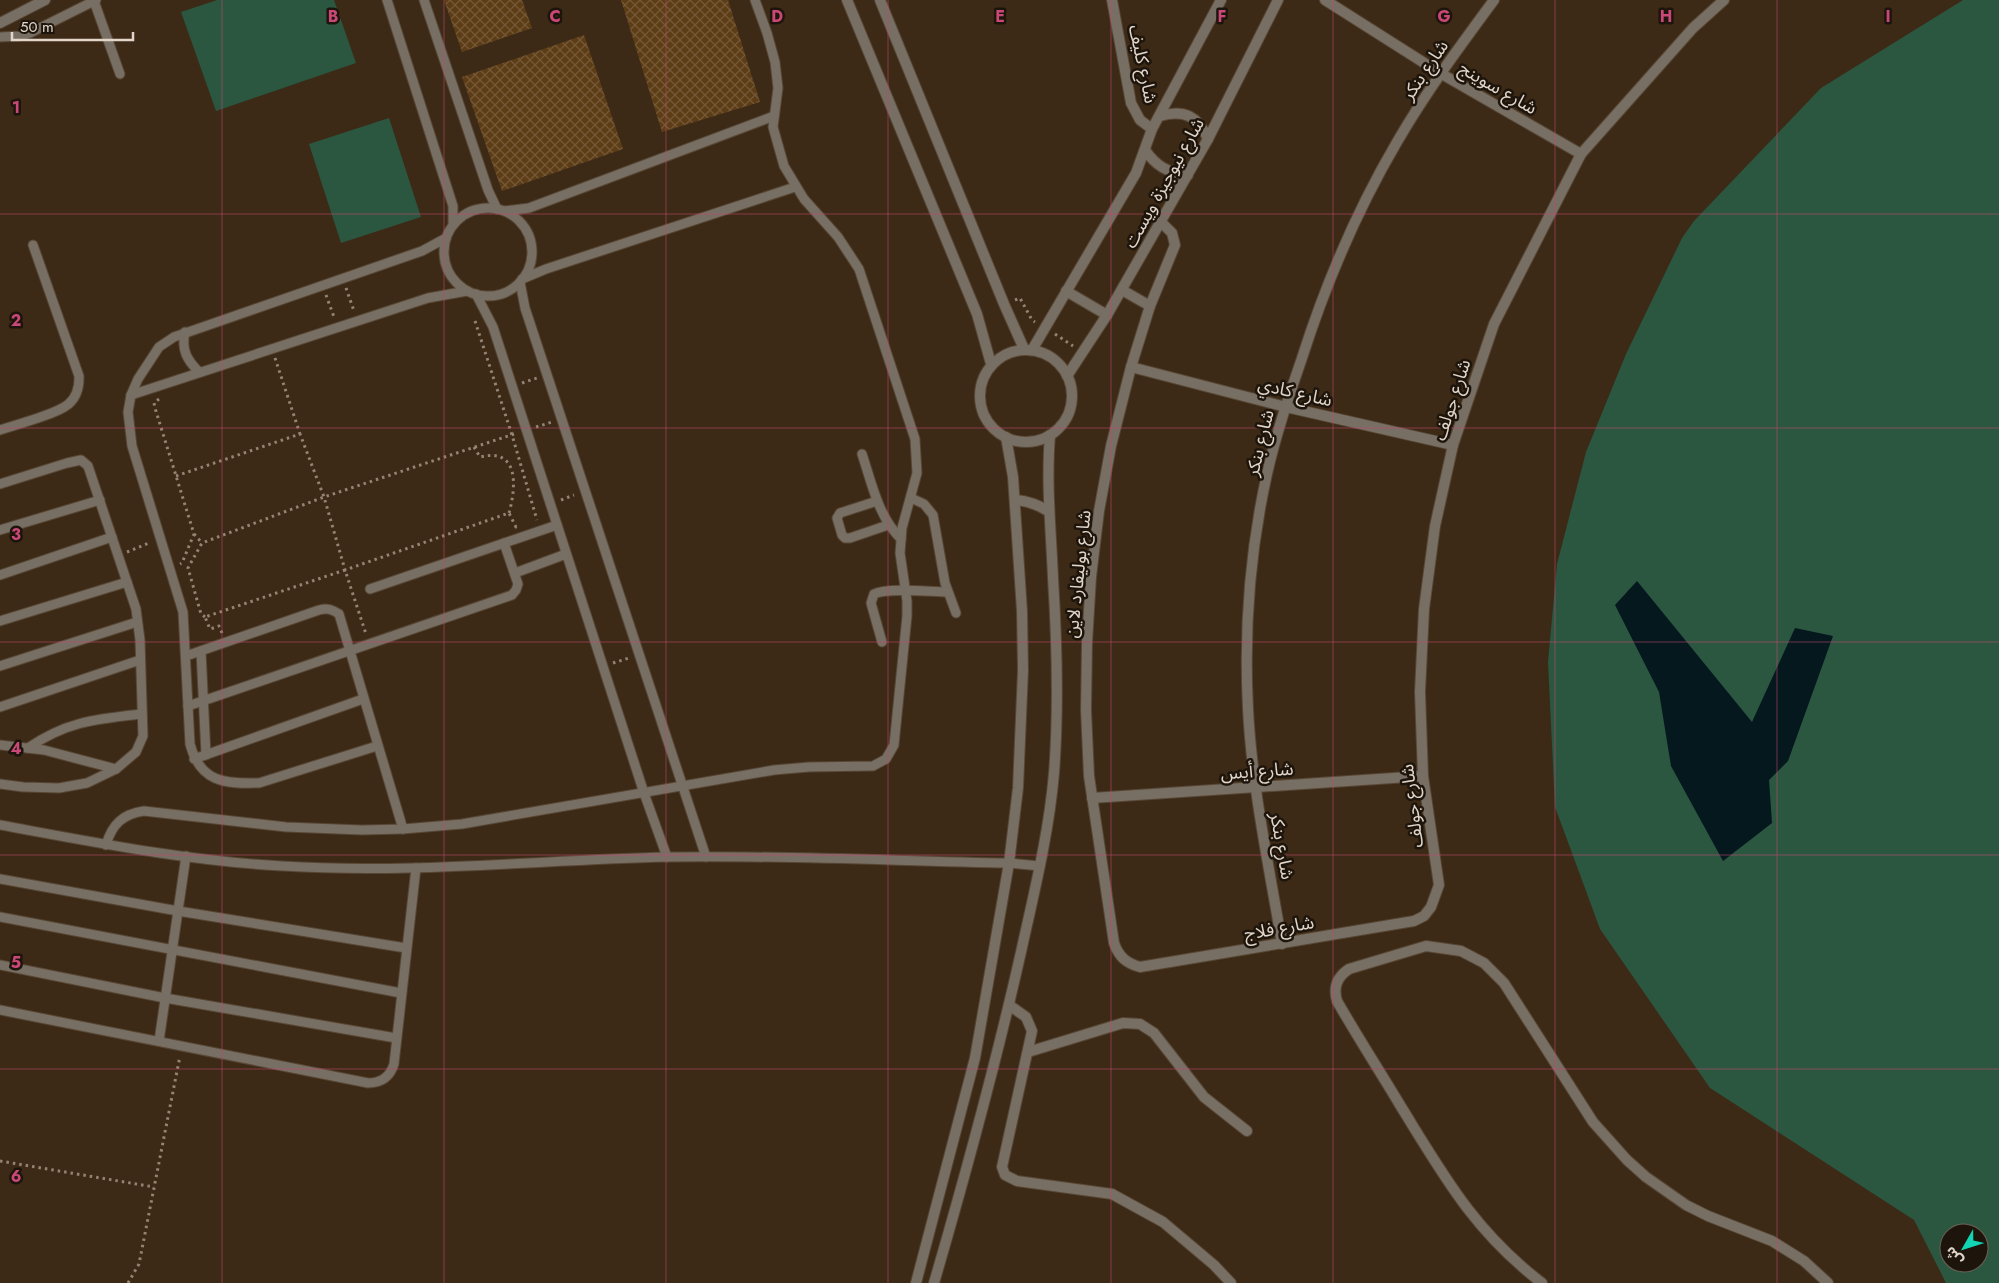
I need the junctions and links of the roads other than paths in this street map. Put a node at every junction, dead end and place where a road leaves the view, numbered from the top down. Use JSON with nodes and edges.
{"nodes":[{"id":1,"x":45,"y":0,"type":"edge"},
{"id":2,"x":95,"y":0,"type":"edge"},
{"id":3,"x":386,"y":0,"type":"edge"},
{"id":4,"x":424,"y":0,"type":"edge"},
{"id":5,"x":755,"y":0,"type":"edge"},
{"id":6,"x":847,"y":0,"type":"edge"},
{"id":7,"x":880,"y":0,"type":"edge"},
{"id":8,"x":1112,"y":0,"type":"edge"},
{"id":9,"x":1221,"y":0,"type":"edge"},
{"id":10,"x":1278,"y":0,"type":"edge"},
{"id":11,"x":1325,"y":0,"type":"edge"},
{"id":12,"x":1494,"y":0,"type":"edge"},
{"id":13,"x":1724,"y":0,"type":"edge"},
{"id":14,"x":0,"y":23,"type":"edge"},
{"id":15,"x":0,"y":37,"type":"edge"},
{"id":16,"x":1440,"y":73,"type":"junction"},
{"id":17,"x":120,"y":74,"type":"dead end"},
{"id":18,"x":774,"y":116,"type":"junction"},
{"id":19,"x":1160,"y":116,"type":"junction"},
{"id":20,"x":1152,"y":129,"type":"junction"},
{"id":21,"x":1208,"y":139,"type":"junction"},
{"id":22,"x":1145,"y":150,"type":"junction"},
{"id":23,"x":1581,"y":154,"type":"junction"},
{"id":24,"x":1188,"y":174,"type":"junction"},
{"id":25,"x":795,"y":187,"type":"junction"},
{"id":26,"x":501,"y":210,"type":"junction"},
{"id":27,"x":1161,"y":222,"type":"junction"},
{"id":28,"x":453,"y":224,"type":"junction"},
{"id":29,"x":446,"y":238,"type":"junction"},
{"id":30,"x":33,"y":245,"type":"dead end"},
{"id":31,"x":521,"y":280,"type":"junction"},
{"id":32,"x":1122,"y":290,"type":"junction"},
{"id":33,"x":467,"y":291,"type":"junction"},
{"id":34,"x":1066,"y":291,"type":"junction"},
{"id":35,"x":476,"y":294,"type":"junction"},
{"id":36,"x":1150,"y":306,"type":"junction"},
{"id":37,"x":1107,"y":315,"type":"junction"},
{"id":38,"x":185,"y":332,"type":"junction"},
{"id":39,"x":1028,"y":349,"type":"junction"},
{"id":40,"x":991,"y":364,"type":"junction"},
{"id":41,"x":1130,"y":367,"type":"junction"},
{"id":42,"x":199,"y":372,"type":"junction"},
{"id":43,"x":1067,"y":376,"type":"junction"},
{"id":44,"x":130,"y":395,"type":"junction"},
{"id":45,"x":1286,"y":407,"type":"junction"},
{"id":46,"x":0,"y":430,"type":"edge"},
{"id":47,"x":1050,"y":435,"type":"junction"},
{"id":48,"x":1006,"y":437,"type":"junction"},
{"id":49,"x":1453,"y":445,"type":"junction"},
{"id":50,"x":862,"y":454,"type":"dead end"},
{"id":51,"x":0,"y":484,"type":"edge"},
{"id":52,"x":911,"y":498,"type":"junction"},
{"id":53,"x":100,"y":500,"type":"junction"},
{"id":54,"x":1015,"y":500,"type":"junction"},
{"id":55,"x":877,"y":501,"type":"junction"},
{"id":56,"x":1048,"y":511,"type":"junction"},
{"id":57,"x":557,"y":525,"type":"junction"},
{"id":58,"x":888,"y":525,"type":"junction"},
{"id":59,"x":0,"y":530,"type":"edge"},
{"id":60,"x":112,"y":537,"type":"junction"},
{"id":61,"x":900,"y":539,"type":"junction"},
{"id":62,"x":504,"y":543,"type":"junction"},
{"id":63,"x":566,"y":554,"type":"junction"},
{"id":64,"x":515,"y":573,"type":"junction"},
{"id":65,"x":0,"y":575,"type":"edge"},
{"id":66,"x":127,"y":582,"type":"junction"},
{"id":67,"x":370,"y":589,"type":"dead end"},
{"id":68,"x":905,"y":591,"type":"junction"},
{"id":69,"x":947,"y":592,"type":"junction"},
{"id":70,"x":956,"y":613,"type":"dead end"},
{"id":71,"x":0,"y":621,"type":"edge"},
{"id":72,"x":137,"y":622,"type":"junction"},
{"id":73,"x":882,"y":642,"type":"dead end"},
{"id":74,"x":201,"y":651,"type":"junction"},
{"id":75,"x":350,"y":651,"type":"junction"},
{"id":76,"x":186,"y":656,"type":"junction"},
{"id":77,"x":140,"y":660,"type":"junction"},
{"id":78,"x":0,"y":666,"type":"edge"},
{"id":79,"x":363,"y":699,"type":"junction"},
{"id":80,"x":204,"y":702,"type":"junction"},
{"id":81,"x":188,"y":706,"type":"junction"},
{"id":82,"x":0,"y":707,"type":"edge"},
{"id":83,"x":142,"y":714,"type":"junction"},
{"id":84,"x":0,"y":745,"type":"edge"},
{"id":85,"x":377,"y":746,"type":"junction"},
{"id":86,"x":28,"y":748,"type":"junction"},
{"id":87,"x":206,"y":755,"type":"junction"},
{"id":88,"x":194,"y":759,"type":"junction"},
{"id":89,"x":116,"y":769,"type":"junction"},
{"id":90,"x":1423,"y":776,"type":"junction"},
{"id":91,"x":0,"y":784,"type":"edge"},
{"id":92,"x":683,"y":786,"type":"junction"},
{"id":93,"x":1255,"y":787,"type":"junction"},
{"id":94,"x":644,"y":793,"type":"junction"},
{"id":95,"x":1092,"y":798,"type":"junction"},
{"id":96,"x":0,"y":825,"type":"edge"},
{"id":97,"x":403,"y":829,"type":"junction"},
{"id":98,"x":106,"y":845,"type":"junction"},
{"id":99,"x":186,"y":856,"type":"junction"},
{"id":100,"x":667,"y":857,"type":"junction"},
{"id":101,"x":706,"y":857,"type":"junction"},
{"id":102,"x":1009,"y":863,"type":"junction"},
{"id":103,"x":1040,"y":866,"type":"junction"},
{"id":104,"x":416,"y":868,"type":"junction"},
{"id":105,"x":0,"y":879,"type":"edge"},
{"id":106,"x":1439,"y":885,"type":"joint"},
{"id":107,"x":178,"y":910,"type":"junction"},
{"id":108,"x":0,"y":917,"type":"edge"},
{"id":109,"x":1114,"y":943,"type":"joint"},
{"id":110,"x":1282,"y":944,"type":"junction"},
{"id":111,"x":406,"y":948,"type":"junction"},
{"id":112,"x":172,"y":950,"type":"junction"},
{"id":113,"x":0,"y":965,"type":"edge"},
{"id":114,"x":401,"y":993,"type":"junction"},
{"id":115,"x":165,"y":998,"type":"junction"},
{"id":116,"x":1009,"y":1005,"type":"junction"},
{"id":117,"x":0,"y":1010,"type":"edge"},
{"id":118,"x":396,"y":1038,"type":"junction"},
{"id":119,"x":159,"y":1041,"type":"junction"},
{"id":120,"x":1028,"y":1052,"type":"junction"},
{"id":121,"x":1247,"y":1131,"type":"dead end"},
{"id":122,"x":916,"y":1283,"type":"edge"},
{"id":123,"x":934,"y":1283,"type":"edge"},
{"id":124,"x":1231,"y":1283,"type":"edge"},
{"id":125,"x":1542,"y":1283,"type":"edge"},
{"id":126,"x":1828,"y":1283,"type":"edge"}],
"edges":[{"from":1,"to":14,"type":"street"},
{"from":2,"to":15,"type":"lane"},
{"from":2,"to":17,"type":"lane"},
{"from":3,"to":28,"type":"lane"},
{"from":4,"to":26,"type":"lane"},
{"from":5,"to":18,"type":"lane"},
{"from":6,"to":40,"type":"street"},
{"from":7,"to":39,"type":"street"},
{"from":8,"to":20,"type":"street","name":"شارع كليف"},
{"from":9,"to":19,"type":"street","name":"شارع نيوجيزة ويست"},
{"from":10,"to":21,"type":"street","name":"شارع نيوجيزة ويست"},
{"from":11,"to":16,"type":"street","name":"شارع سوينج"},
{"from":12,"to":16,"type":"street","name":"شارع بنكر"},
{"from":13,"to":23,"type":"street","name":"شارع جولف"},
{"from":16,"to":23,"type":"street","name":"شارع سوينج"},
{"from":16,"to":45,"type":"street","name":"شارع بنكر"},
{"from":18,"to":25,"type":"lane"},
{"from":18,"to":26,"type":"lane"},
{"from":19,"to":20,"type":"street","name":"شارع نيوجيزة ويست"},
{"from":19,"to":21,"type":"street"},
{"from":20,"to":22,"type":"street","name":"شارع نيوجيزة ويست"},
{"from":21,"to":24,"type":"street","name":"شارع نيوجيزة ويست"},
{"from":22,"to":24,"type":"street"},
{"from":22,"to":34,"type":"street","name":"شارع نيوجيزة ويست"},
{"from":23,"to":49,"type":"street","name":"شارع جولف"},
{"from":24,"to":27,"type":"street","name":"شارع نيوجيزة ويست"},
{"from":25,"to":31,"type":"lane"},
{"from":25,"to":52,"type":"lane"},
{"from":26,"to":28,"type":"lane"},
{"from":26,"to":31,"type":"lane"},
{"from":27,"to":32,"type":"street","name":"شارع نيوجيزة ويست"},
{"from":27,"to":36,"type":"street","name":"شارع بوليفارد لاين"},
{"from":28,"to":29,"type":"lane"},
{"from":29,"to":33,"type":"lane"},
{"from":29,"to":38,"type":"lane"},
{"from":30,"to":46,"type":"lane"},
{"from":31,"to":35,"type":"lane"},
{"from":31,"to":92,"type":"lane"},
{"from":32,"to":36,"type":"street"},
{"from":32,"to":37,"type":"street","name":"شارع نيوجيزة ويست"},
{"from":33,"to":35,"type":"lane"},
{"from":33,"to":42,"type":"lane"},
{"from":34,"to":37,"type":"street"},
{"from":34,"to":39,"type":"street","name":"شارع نيوجيزة ويست"},
{"from":35,"to":57,"type":"lane"},
{"from":36,"to":41,"type":"street","name":"شارع بوليفارد لاين"},
{"from":37,"to":43,"type":"street","name":"شارع نيوجيزة ويست"},
{"from":38,"to":42,"type":"lane"},
{"from":38,"to":44,"type":"lane"},
{"from":39,"to":40,"type":"street"},
{"from":39,"to":43,"type":"street"},
{"from":40,"to":48,"type":"street"},
{"from":41,"to":45,"type":"street","name":"شارع كادي"},
{"from":41,"to":95,"type":"street","name":"شارع بوليفارد لاين"},
{"from":42,"to":44,"type":"lane"},
{"from":43,"to":47,"type":"street"},
{"from":44,"to":76,"type":"lane"},
{"from":45,"to":49,"type":"street","name":"شارع كادي"},
{"from":45,"to":93,"type":"street","name":"شارع بنكر"},
{"from":47,"to":48,"type":"street"},
{"from":47,"to":56,"type":"street"},
{"from":48,"to":54,"type":"street"},
{"from":49,"to":90,"type":"street","name":"شارع جولف"},
{"from":50,"to":55,"type":"lane"},
{"from":51,"to":53,"type":"lane"},
{"from":52,"to":61,"type":"lane"},
{"from":52,"to":69,"type":"lane"},
{"from":53,"to":59,"type":"lane"},
{"from":53,"to":60,"type":"lane"},
{"from":54,"to":56,"type":"street"},
{"from":54,"to":102,"type":"street"},
{"from":55,"to":58,"type":"lane"},
{"from":55,"to":58,"type":"lane"},
{"from":56,"to":103,"type":"street"},
{"from":57,"to":62,"type":"lane"},
{"from":57,"to":63,"type":"lane"},
{"from":58,"to":61,"type":"lane"},
{"from":60,"to":65,"type":"lane"},
{"from":60,"to":66,"type":"lane"},
{"from":61,"to":68,"type":"lane"},
{"from":62,"to":64,"type":"lane"},
{"from":62,"to":67,"type":"lane"},
{"from":63,"to":64,"type":"lane"},
{"from":63,"to":94,"type":"lane"},
{"from":64,"to":75,"type":"lane"},
{"from":66,"to":71,"type":"lane"},
{"from":66,"to":72,"type":"lane"},
{"from":68,"to":69,"type":"lane"},
{"from":68,"to":73,"type":"lane"},
{"from":68,"to":92,"type":"lane"},
{"from":69,"to":70,"type":"lane"},
{"from":72,"to":77,"type":"lane"},
{"from":72,"to":78,"type":"lane"},
{"from":74,"to":75,"type":"lane"},
{"from":74,"to":76,"type":"lane"},
{"from":74,"to":80,"type":"lane"},
{"from":75,"to":79,"type":"lane"},
{"from":75,"to":80,"type":"lane"},
{"from":76,"to":81,"type":"lane"},
{"from":77,"to":82,"type":"lane"},
{"from":77,"to":83,"type":"lane"},
{"from":79,"to":85,"type":"lane"},
{"from":79,"to":87,"type":"lane"},
{"from":80,"to":81,"type":"lane"},
{"from":80,"to":87,"type":"lane"},
{"from":81,"to":88,"type":"lane"},
{"from":83,"to":86,"type":"lane"},
{"from":83,"to":89,"type":"lane"},
{"from":84,"to":86,"type":"lane"},
{"from":85,"to":88,"type":"lane"},
{"from":85,"to":97,"type":"lane"},
{"from":86,"to":89,"type":"lane"},
{"from":87,"to":88,"type":"lane"},
{"from":89,"to":91,"type":"lane"},
{"from":90,"to":93,"type":"street","name":"شارع أيس"},
{"from":90,"to":106,"type":"street","name":"شارع جولف"},
{"from":92,"to":94,"type":"lane"},
{"from":92,"to":101,"type":"lane"},
{"from":93,"to":95,"type":"street","name":"شارع أيس"},
{"from":93,"to":110,"type":"street","name":"شارع بنكر"},
{"from":94,"to":97,"type":"lane"},
{"from":94,"to":100,"type":"lane"},
{"from":95,"to":109,"type":"street","name":"شارع بوليفارد لاين"},
{"from":96,"to":98,"type":"lane"},
{"from":97,"to":98,"type":"lane"},
{"from":98,"to":99,"type":"lane"},
{"from":99,"to":104,"type":"lane"},
{"from":99,"to":107,"type":"lane"},
{"from":100,"to":101,"type":"lane"},
{"from":100,"to":104,"type":"lane"},
{"from":101,"to":102,"type":"lane"},
{"from":102,"to":103,"type":"lane"},
{"from":102,"to":122,"type":"street"},
{"from":103,"to":116,"type":"street"},
{"from":104,"to":111,"type":"lane"},
{"from":105,"to":107,"type":"lane"},
{"from":106,"to":110,"type":"street","name":"شارع فلاج"},
{"from":107,"to":111,"type":"lane"},
{"from":107,"to":112,"type":"lane"},
{"from":108,"to":112,"type":"lane"},
{"from":109,"to":110,"type":"street","name":"شارع فلاج"},
{"from":111,"to":114,"type":"lane"},
{"from":112,"to":114,"type":"lane"},
{"from":112,"to":115,"type":"lane"},
{"from":113,"to":115,"type":"lane"},
{"from":114,"to":118,"type":"lane"},
{"from":115,"to":118,"type":"lane"},
{"from":115,"to":119,"type":"lane"},
{"from":116,"to":120,"type":"street"},
{"from":116,"to":123,"type":"street"},
{"from":117,"to":119,"type":"lane"},
{"from":118,"to":119,"type":"lane"},
{"from":120,"to":121,"type":"street"},
{"from":120,"to":124,"type":"street"},
{"from":125,"to":126,"type":"street"}]}
